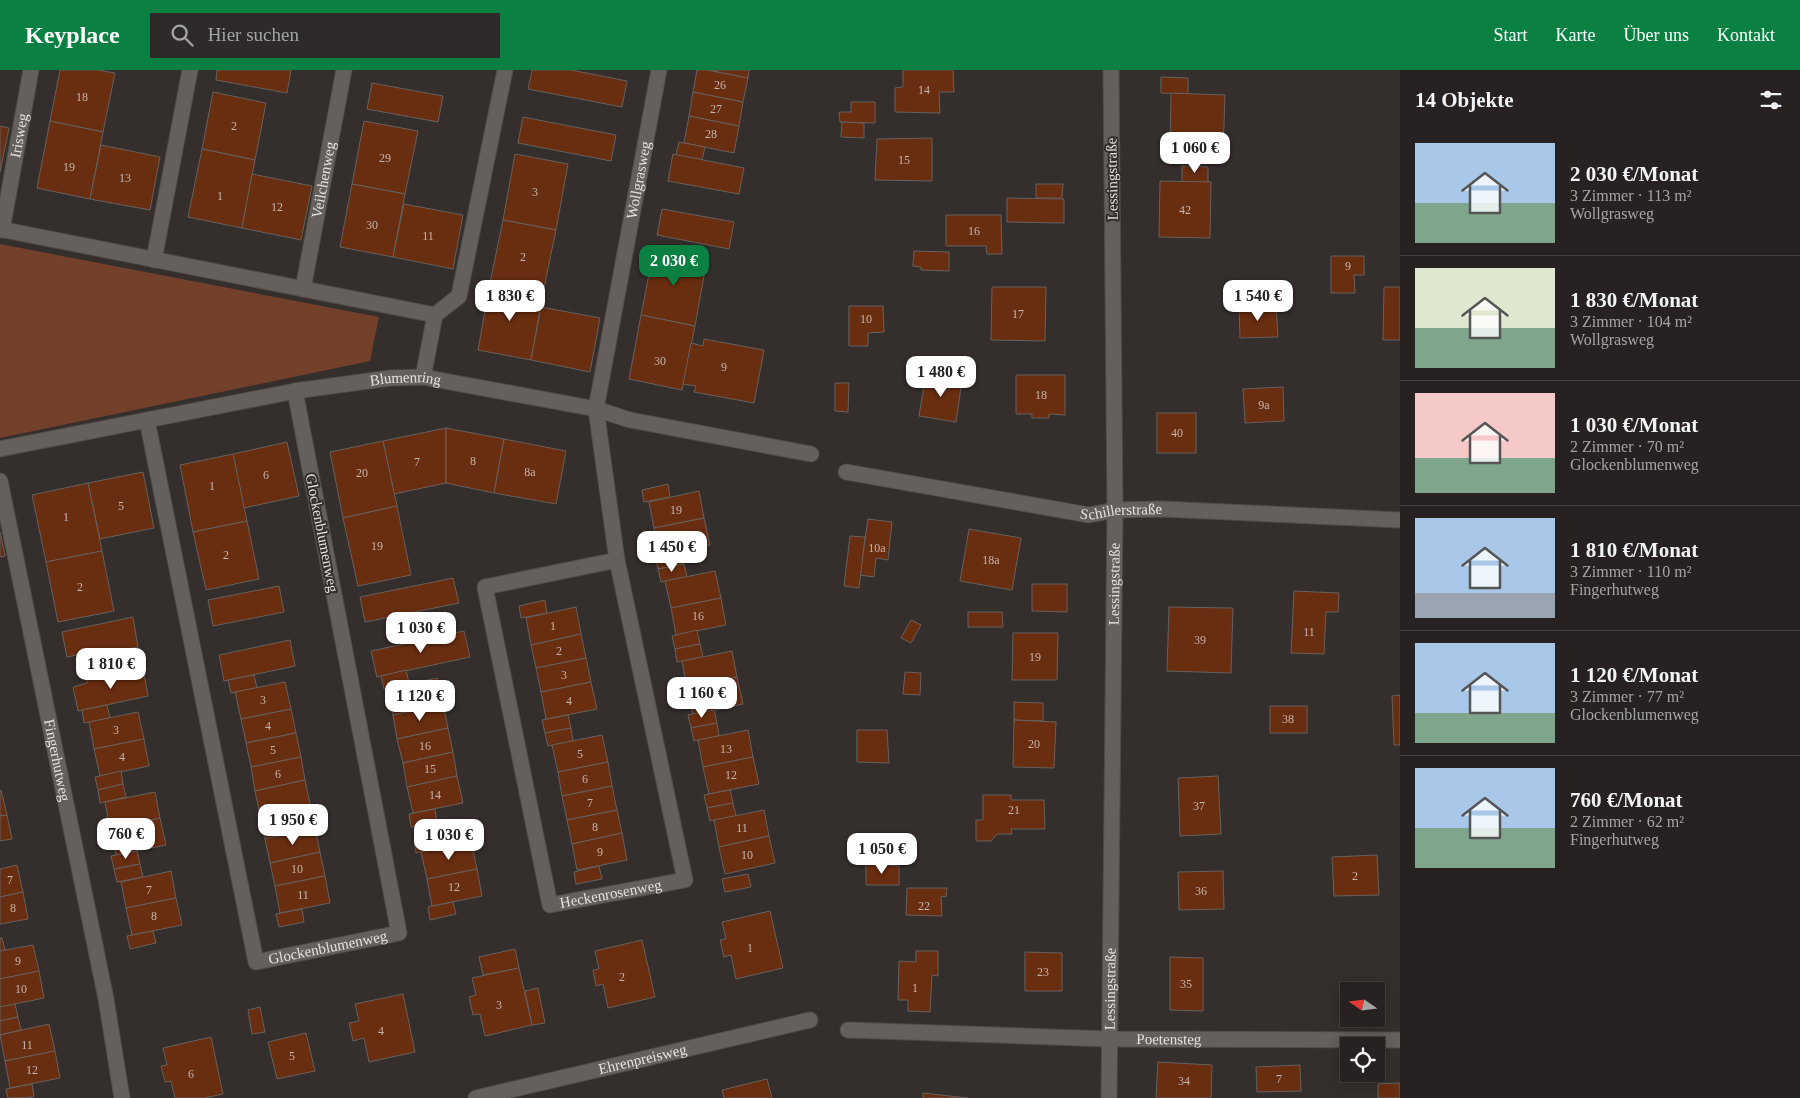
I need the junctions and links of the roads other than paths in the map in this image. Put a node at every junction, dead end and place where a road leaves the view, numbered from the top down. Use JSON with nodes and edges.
{"nodes":[{"id":1,"x":31,"y":70,"type":"edge"},
{"id":2,"x":190,"y":70,"type":"edge"},
{"id":3,"x":344,"y":70,"type":"edge"},
{"id":4,"x":505,"y":70,"type":"edge"},
{"id":5,"x":659,"y":70,"type":"edge"},
{"id":6,"x":1111,"y":70,"type":"edge"},
{"id":7,"x":1,"y":230,"type":"edge"},
{"id":8,"x":154,"y":260,"type":"junction"},
{"id":9,"x":303,"y":289,"type":"junction"},
{"id":10,"x":435,"y":315,"type":"junction"},
{"id":11,"x":423,"y":377,"type":"junction"},
{"id":12,"x":295,"y":391,"type":"junction"},
{"id":13,"x":596,"y":409,"type":"junction"},
{"id":14,"x":147,"y":420,"type":"junction"},
{"id":15,"x":0,"y":449,"type":"edge"},
{"id":16,"x":811,"y":454,"type":"dead end"},
{"id":17,"x":846,"y":472,"type":"dead end"},
{"id":18,"x":0,"y":481,"type":"edge"},
{"id":19,"x":1115,"y":510,"type":"junction"},
{"id":20,"x":1400,"y":520,"type":"edge"},
{"id":21,"x":617,"y":560,"type":"junction"},
{"id":22,"x":810,"y":1020,"type":"dead end"},
{"id":23,"x":848,"y":1030,"type":"dead end"},
{"id":24,"x":1109,"y":1039,"type":"junction"},
{"id":25,"x":1400,"y":1040,"type":"edge"},
{"id":26,"x":536,"y":1091,"type":"edge"},
{"id":27,"x":122,"y":1098,"type":"edge"},
{"id":28,"x":476,"y":1098,"type":"edge"},
{"id":29,"x":1109,"y":1098,"type":"edge"}],
"edges":[{"from":1,"to":7,"type":"street","name":"Irisweg"},
{"from":2,"to":8,"type":"street"},
{"from":3,"to":9,"type":"street","name":"Veilchenweg"},
{"from":4,"to":10,"type":"street"},
{"from":5,"to":13,"type":"street","name":"Wollgrasweg"},
{"from":6,"to":19,"type":"street","name":"Lessingstraße"},
{"from":7,"to":8,"type":"street"},
{"from":8,"to":9,"type":"street"},
{"from":9,"to":10,"type":"street"},
{"from":10,"to":11,"type":"street"},
{"from":11,"to":12,"type":"street","name":"Blumenring"},
{"from":11,"to":13,"type":"street","name":"Blumenring"},
{"from":12,"to":14,"type":"street","name":"Blumenring"},
{"from":12,"to":14,"type":"street","name":"Glockenblumenweg"},
{"from":13,"to":16,"type":"street","name":"Blumenring"},
{"from":13,"to":21,"type":"street","name":"Heckenrosenweg"},
{"from":14,"to":15,"type":"street","name":"Blumenring"},
{"from":17,"to":19,"type":"street","name":"Schillerstraße"},
{"from":18,"to":27,"type":"street","name":"Fingerhutweg"},
{"from":19,"to":20,"type":"street","name":"Schillerstraße"},
{"from":19,"to":24,"type":"street","name":"Lessingstraße"},
{"from":21,"to":21,"type":"street","name":"Heckenrosenweg"},
{"from":22,"to":26,"type":"street","name":"Ehrenpreisweg"},
{"from":23,"to":24,"type":"street","name":"Poetensteg"},
{"from":24,"to":25,"type":"street","name":"Poetensteg"},
{"from":24,"to":29,"type":"street","name":"Lessingstraße"},
{"from":26,"to":28,"type":"street","name":"Ehrenpreisweg"}]}
